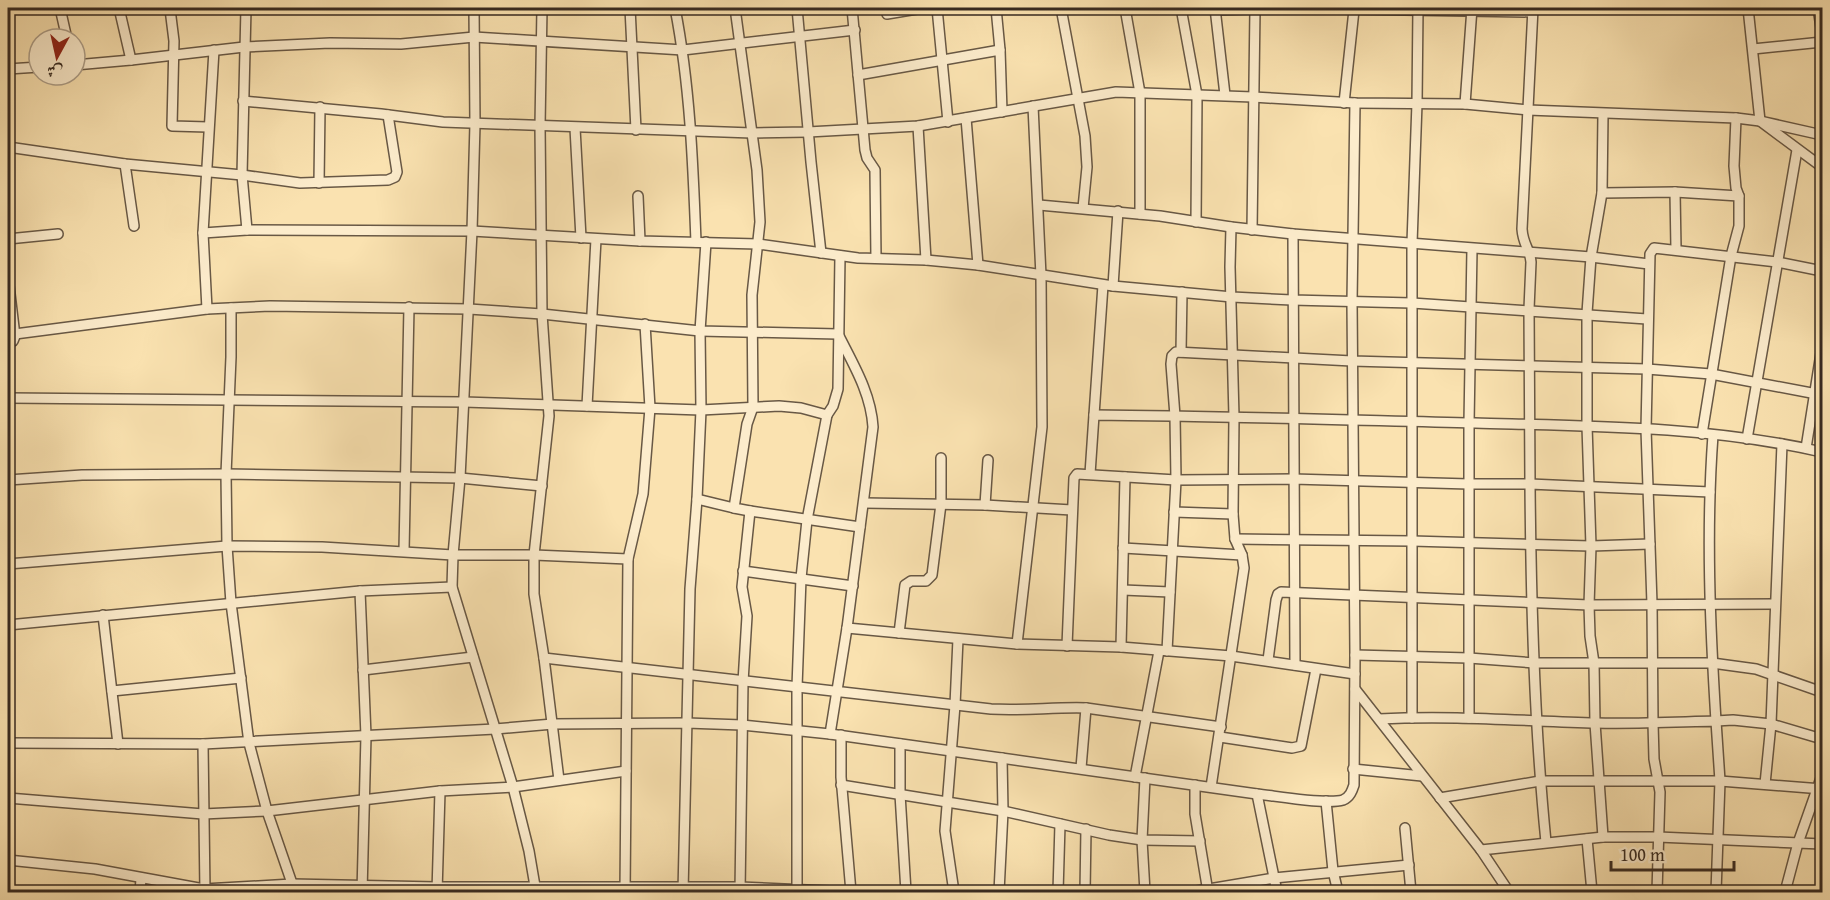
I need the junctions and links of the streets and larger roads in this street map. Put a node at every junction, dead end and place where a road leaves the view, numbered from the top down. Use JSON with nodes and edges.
{"nodes":[{"id":1,"x":60,"y":8,"type":"edge"},
{"id":2,"x":119,"y":8,"type":"edge"},
{"id":3,"x":246,"y":8,"type":"edge"},
{"id":4,"x":474,"y":8,"type":"edge"},
{"id":5,"x":542,"y":8,"type":"edge"},
{"id":6,"x":630,"y":8,"type":"edge"},
{"id":7,"x":675,"y":8,"type":"edge"},
{"id":8,"x":735,"y":8,"type":"edge"},
{"id":9,"x":797,"y":8,"type":"edge"},
{"id":10,"x":852,"y":8,"type":"edge"},
{"id":11,"x":923,"y":8,"type":"edge"},
{"id":12,"x":937,"y":8,"type":"edge"},
{"id":13,"x":996,"y":8,"type":"edge"},
{"id":14,"x":1061,"y":8,"type":"edge"},
{"id":15,"x":1125,"y":8,"type":"edge"},
{"id":16,"x":1181,"y":8,"type":"edge"},
{"id":17,"x":1283,"y":8,"type":"edge"},
{"id":18,"x":1748,"y":8,"type":"edge"},
{"id":19,"x":1818,"y":8,"type":"edge"},
{"id":20,"x":170,"y":9,"type":"dead end"},
{"id":21,"x":1216,"y":9,"type":"edge"},
{"id":22,"x":1255,"y":9,"type":"junction"},
{"id":23,"x":1418,"y":9,"type":"edge"},
{"id":24,"x":1472,"y":9,"type":"edge"},
{"id":25,"x":1354,"y":10,"type":"junction"},
{"id":26,"x":1533,"y":10,"type":"edge"},
{"id":27,"x":887,"y":14,"type":"dead end"},
{"id":28,"x":65,"y":27,"type":"edge"},
{"id":29,"x":855,"y":30,"type":"junction"},
{"id":30,"x":1822,"y":34,"type":"edge"},
{"id":31,"x":800,"y":36,"type":"junction"},
{"id":32,"x":474,"y":37,"type":"junction"},
{"id":33,"x":541,"y":41,"type":"junction"},
{"id":34,"x":1822,"y":42,"type":"edge"},
{"id":35,"x":741,"y":44,"type":"junction"},
{"id":36,"x":244,"y":47,"type":"junction"},
{"id":37,"x":632,"y":48,"type":"junction"},
{"id":38,"x":1753,"y":49,"type":"junction"},
{"id":39,"x":214,"y":50,"type":"junction"},
{"id":40,"x":683,"y":50,"type":"junction"},
{"id":41,"x":1000,"y":50,"type":"junction"},
{"id":42,"x":174,"y":54,"type":"junction"},
{"id":43,"x":131,"y":60,"type":"junction"},
{"id":44,"x":942,"y":60,"type":"junction"},
{"id":45,"x":87,"y":64,"type":"edge"},
{"id":46,"x":27,"y":68,"type":"edge"},
{"id":47,"x":8,"y":69,"type":"edge"},
{"id":48,"x":858,"y":75,"type":"junction"},
{"id":49,"x":1140,"y":93,"type":"junction"},
{"id":50,"x":1197,"y":95,"type":"junction"},
{"id":51,"x":1226,"y":95,"type":"junction"},
{"id":52,"x":1078,"y":97,"type":"junction"},
{"id":53,"x":1253,"y":97,"type":"junction"},
{"id":54,"x":243,"y":101,"type":"junction"},
{"id":55,"x":1344,"y":103,"type":"junction"},
{"id":56,"x":1355,"y":103,"type":"junction"},
{"id":57,"x":1418,"y":103,"type":"junction"},
{"id":58,"x":1465,"y":104,"type":"junction"},
{"id":59,"x":1033,"y":106,"type":"junction"},
{"id":60,"x":320,"y":107,"type":"junction"},
{"id":61,"x":1528,"y":110,"type":"junction"},
{"id":62,"x":1002,"y":112,"type":"junction"},
{"id":63,"x":1603,"y":114,"type":"junction"},
{"id":64,"x":388,"y":115,"type":"junction"},
{"id":65,"x":966,"y":118,"type":"junction"},
{"id":66,"x":1736,"y":118,"type":"junction"},
{"id":67,"x":1760,"y":121,"type":"junction"},
{"id":68,"x":948,"y":122,"type":"junction"},
{"id":69,"x":475,"y":124,"type":"junction"},
{"id":70,"x":540,"y":126,"type":"junction"},
{"id":71,"x":918,"y":126,"type":"junction"},
{"id":72,"x":208,"y":127,"type":"junction"},
{"id":73,"x":575,"y":128,"type":"junction"},
{"id":74,"x":636,"y":130,"type":"junction"},
{"id":75,"x":863,"y":130,"type":"junction"},
{"id":76,"x":692,"y":132,"type":"junction"},
{"id":77,"x":808,"y":132,"type":"junction"},
{"id":78,"x":752,"y":133,"type":"junction"},
{"id":79,"x":1822,"y":135,"type":"edge"},
{"id":80,"x":8,"y":147,"type":"edge"},
{"id":81,"x":1797,"y":150,"type":"junction"},
{"id":82,"x":125,"y":164,"type":"junction"},
{"id":83,"x":1822,"y":167,"type":"edge"},
{"id":84,"x":206,"y":172,"type":"junction"},
{"id":85,"x":242,"y":175,"type":"junction"},
{"id":86,"x":319,"y":183,"type":"junction"},
{"id":87,"x":1675,"y":192,"type":"junction"},
{"id":88,"x":1602,"y":193,"type":"junction"},
{"id":89,"x":639,"y":196,"type":"dead end"},
{"id":90,"x":1739,"y":196,"type":"junction"},
{"id":91,"x":1039,"y":205,"type":"junction"},
{"id":92,"x":1083,"y":207,"type":"junction"},
{"id":93,"x":1118,"y":211,"type":"junction"},
{"id":94,"x":1140,"y":214,"type":"junction"},
{"id":95,"x":1196,"y":222,"type":"junction"},
{"id":96,"x":134,"y":226,"type":"dead end"},
{"id":97,"x":1231,"y":227,"type":"junction"},
{"id":98,"x":247,"y":230,"type":"junction"},
{"id":99,"x":1252,"y":230,"type":"junction"},
{"id":100,"x":472,"y":231,"type":"junction"},
{"id":101,"x":203,"y":233,"type":"junction"},
{"id":102,"x":58,"y":234,"type":"dead end"},
{"id":103,"x":1293,"y":234,"type":"junction"},
{"id":104,"x":542,"y":236,"type":"junction"},
{"id":105,"x":581,"y":238,"type":"junction"},
{"id":106,"x":8,"y":239,"type":"edge"},
{"id":107,"x":596,"y":239,"type":"junction"},
{"id":108,"x":1354,"y":239,"type":"junction"},
{"id":109,"x":640,"y":241,"type":"junction"},
{"id":110,"x":701,"y":242,"type":"junction"},
{"id":111,"x":1412,"y":243,"type":"junction"},
{"id":112,"x":758,"y":244,"type":"junction"},
{"id":113,"x":1472,"y":249,"type":"junction"},
{"id":114,"x":1676,"y":249,"type":"junction"},
{"id":115,"x":821,"y":253,"type":"junction"},
{"id":116,"x":1529,"y":253,"type":"junction"},
{"id":117,"x":840,"y":256,"type":"junction"},
{"id":118,"x":1731,"y":256,"type":"junction"},
{"id":119,"x":1592,"y":257,"type":"junction"},
{"id":120,"x":876,"y":258,"type":"junction"},
{"id":121,"x":926,"y":260,"type":"junction"},
{"id":122,"x":1777,"y":262,"type":"junction"},
{"id":123,"x":1648,"y":264,"type":"junction"},
{"id":124,"x":978,"y":265,"type":"junction"},
{"id":125,"x":1822,"y":271,"type":"edge"},
{"id":126,"x":1041,"y":276,"type":"junction"},
{"id":127,"x":8,"y":277,"type":"edge"},
{"id":128,"x":1108,"y":286,"type":"junction"},
{"id":129,"x":1182,"y":292,"type":"junction"},
{"id":130,"x":1232,"y":297,"type":"junction"},
{"id":131,"x":1292,"y":300,"type":"junction"},
{"id":132,"x":1352,"y":302,"type":"junction"},
{"id":133,"x":1412,"y":303,"type":"junction"},
{"id":134,"x":409,"y":307,"type":"junction"},
{"id":135,"x":1471,"y":307,"type":"junction"},
{"id":136,"x":231,"y":308,"type":"junction"},
{"id":137,"x":207,"y":309,"type":"junction"},
{"id":138,"x":469,"y":309,"type":"junction"},
{"id":139,"x":1529,"y":309,"type":"junction"},
{"id":140,"x":1587,"y":313,"type":"junction"},
{"id":141,"x":542,"y":314,"type":"junction"},
{"id":142,"x":591,"y":319,"type":"junction"},
{"id":143,"x":1647,"y":319,"type":"junction"},
{"id":144,"x":645,"y":324,"type":"junction"},
{"id":145,"x":700,"y":331,"type":"junction"},
{"id":146,"x":751,"y":333,"type":"junction"},
{"id":147,"x":15,"y":334,"type":"junction"},
{"id":148,"x":838,"y":334,"type":"junction"},
{"id":149,"x":8,"y":342,"type":"edge"},
{"id":150,"x":1822,"y":347,"type":"edge"},
{"id":151,"x":1181,"y":352,"type":"junction"},
{"id":152,"x":1233,"y":355,"type":"junction"},
{"id":153,"x":1292,"y":358,"type":"junction"},
{"id":154,"x":1352,"y":361,"type":"junction"},
{"id":155,"x":1412,"y":363,"type":"junction"},
{"id":156,"x":1470,"y":365,"type":"junction"},
{"id":157,"x":1529,"y":366,"type":"junction"},
{"id":158,"x":1588,"y":368,"type":"junction"},
{"id":159,"x":1647,"y":369,"type":"junction"},
{"id":160,"x":1711,"y":374,"type":"junction"},
{"id":161,"x":1757,"y":382,"type":"junction"},
{"id":162,"x":1819,"y":394,"type":"edge"},
{"id":163,"x":8,"y":398,"type":"edge"},
{"id":164,"x":230,"y":399,"type":"junction"},
{"id":165,"x":407,"y":401,"type":"junction"},
{"id":166,"x":464,"y":402,"type":"junction"},
{"id":167,"x":549,"y":405,"type":"junction"},
{"id":168,"x":587,"y":406,"type":"junction"},
{"id":169,"x":753,"y":407,"type":"junction"},
{"id":170,"x":650,"y":408,"type":"junction"},
{"id":171,"x":701,"y":410,"type":"junction"},
{"id":172,"x":827,"y":415,"type":"junction"},
{"id":173,"x":1094,"y":415,"type":"junction"},
{"id":174,"x":1175,"y":416,"type":"junction"},
{"id":175,"x":1234,"y":417,"type":"junction"},
{"id":176,"x":1293,"y":418,"type":"junction"},
{"id":177,"x":1353,"y":419,"type":"junction"},
{"id":178,"x":1412,"y":421,"type":"junction"},
{"id":179,"x":1469,"y":423,"type":"junction"},
{"id":180,"x":1530,"y":424,"type":"junction"},
{"id":181,"x":1587,"y":426,"type":"junction"},
{"id":182,"x":1646,"y":429,"type":"junction"},
{"id":183,"x":1702,"y":434,"type":"junction"},
{"id":184,"x":1713,"y":435,"type":"junction"},
{"id":185,"x":1747,"y":439,"type":"junction"},
{"id":186,"x":1782,"y":444,"type":"junction"},
{"id":187,"x":1806,"y":448,"type":"junction"},
{"id":188,"x":1822,"y":452,"type":"edge"},
{"id":189,"x":941,"y":458,"type":"dead end"},
{"id":190,"x":988,"y":460,"type":"dead end"},
{"id":191,"x":226,"y":474,"type":"junction"},
{"id":192,"x":1090,"y":474,"type":"junction"},
{"id":193,"x":1125,"y":477,"type":"junction"},
{"id":194,"x":405,"y":478,"type":"junction"},
{"id":195,"x":460,"y":478,"type":"junction"},
{"id":196,"x":1293,"y":479,"type":"junction"},
{"id":197,"x":8,"y":480,"type":"edge"},
{"id":198,"x":1176,"y":480,"type":"junction"},
{"id":199,"x":1234,"y":480,"type":"junction"},
{"id":200,"x":1353,"y":480,"type":"junction"},
{"id":201,"x":1412,"y":483,"type":"junction"},
{"id":202,"x":1469,"y":484,"type":"junction"},
{"id":203,"x":1530,"y":484,"type":"junction"},
{"id":204,"x":542,"y":486,"type":"junction"},
{"id":205,"x":1589,"y":486,"type":"junction"},
{"id":206,"x":1648,"y":489,"type":"junction"},
{"id":207,"x":1710,"y":492,"type":"junction"},
{"id":208,"x":697,"y":499,"type":"junction"},
{"id":209,"x":864,"y":503,"type":"junction"},
{"id":210,"x":941,"y":504,"type":"junction"},
{"id":211,"x":985,"y":505,"type":"junction"},
{"id":212,"x":734,"y":508,"type":"junction"},
{"id":213,"x":1034,"y":508,"type":"junction"},
{"id":214,"x":1072,"y":510,"type":"junction"},
{"id":215,"x":750,"y":511,"type":"junction"},
{"id":216,"x":1174,"y":512,"type":"junction"},
{"id":217,"x":1233,"y":514,"type":"junction"},
{"id":218,"x":807,"y":520,"type":"junction"},
{"id":219,"x":860,"y":527,"type":"junction"},
{"id":220,"x":1234,"y":539,"type":"junction"},
{"id":221,"x":1294,"y":539,"type":"junction"},
{"id":222,"x":1353,"y":540,"type":"junction"},
{"id":223,"x":1412,"y":541,"type":"junction"},
{"id":224,"x":1470,"y":542,"type":"junction"},
{"id":225,"x":1650,"y":544,"type":"junction"},
{"id":226,"x":1530,"y":545,"type":"junction"},
{"id":227,"x":227,"y":546,"type":"junction"},
{"id":228,"x":1591,"y":546,"type":"junction"},
{"id":229,"x":1123,"y":548,"type":"junction"},
{"id":230,"x":404,"y":550,"type":"junction"},
{"id":231,"x":1171,"y":552,"type":"junction"},
{"id":232,"x":453,"y":555,"type":"junction"},
{"id":233,"x":534,"y":555,"type":"junction"},
{"id":234,"x":1242,"y":555,"type":"junction"},
{"id":235,"x":628,"y":559,"type":"junction"},
{"id":236,"x":8,"y":564,"type":"edge"},
{"id":237,"x":743,"y":571,"type":"junction"},
{"id":238,"x":801,"y":578,"type":"junction"},
{"id":239,"x":852,"y":586,"type":"junction"},
{"id":240,"x":452,"y":587,"type":"junction"},
{"id":241,"x":1124,"y":590,"type":"junction"},
{"id":242,"x":360,"y":591,"type":"junction"},
{"id":243,"x":1170,"y":592,"type":"junction"},
{"id":244,"x":1295,"y":594,"type":"junction"},
{"id":245,"x":1354,"y":596,"type":"junction"},
{"id":246,"x":1413,"y":598,"type":"junction"},
{"id":247,"x":1470,"y":601,"type":"junction"},
{"id":248,"x":1530,"y":602,"type":"junction"},
{"id":249,"x":231,"y":603,"type":"junction"},
{"id":250,"x":1711,"y":603,"type":"junction"},
{"id":251,"x":1652,"y":604,"type":"junction"},
{"id":252,"x":1775,"y":604,"type":"junction"},
{"id":253,"x":1589,"y":605,"type":"junction"},
{"id":254,"x":103,"y":615,"type":"junction"},
{"id":255,"x":8,"y":625,"type":"edge"},
{"id":256,"x":847,"y":628,"type":"junction"},
{"id":257,"x":899,"y":633,"type":"junction"},
{"id":258,"x":958,"y":639,"type":"junction"},
{"id":259,"x":1017,"y":644,"type":"junction"},
{"id":260,"x":1067,"y":646,"type":"junction"},
{"id":261,"x":1121,"y":647,"type":"junction"},
{"id":262,"x":1163,"y":651,"type":"junction"},
{"id":263,"x":1355,"y":655,"type":"junction"},
{"id":264,"x":1231,"y":656,"type":"junction"},
{"id":265,"x":473,"y":657,"type":"junction"},
{"id":266,"x":1412,"y":657,"type":"junction"},
{"id":267,"x":544,"y":658,"type":"junction"},
{"id":268,"x":1469,"y":658,"type":"junction"},
{"id":269,"x":1268,"y":660,"type":"junction"},
{"id":270,"x":1535,"y":663,"type":"junction"},
{"id":271,"x":1594,"y":663,"type":"junction"},
{"id":272,"x":1653,"y":663,"type":"junction"},
{"id":273,"x":1712,"y":663,"type":"junction"},
{"id":274,"x":1295,"y":665,"type":"junction"},
{"id":275,"x":627,"y":667,"type":"junction"},
{"id":276,"x":1316,"y":669,"type":"junction"},
{"id":277,"x":363,"y":670,"type":"junction"},
{"id":278,"x":1355,"y":674,"type":"junction"},
{"id":279,"x":689,"y":675,"type":"junction"},
{"id":280,"x":1772,"y":675,"type":"junction"},
{"id":281,"x":241,"y":678,"type":"junction"},
{"id":282,"x":743,"y":681,"type":"junction"},
{"id":283,"x":796,"y":687,"type":"junction"},
{"id":284,"x":1355,"y":689,"type":"junction"},
{"id":285,"x":111,"y":691,"type":"junction"},
{"id":286,"x":837,"y":692,"type":"junction"},
{"id":287,"x":1822,"y":692,"type":"edge"},
{"id":288,"x":956,"y":705,"type":"junction"},
{"id":289,"x":1086,"y":708,"type":"junction"},
{"id":290,"x":1147,"y":716,"type":"junction"},
{"id":291,"x":1412,"y":718,"type":"junction"},
{"id":292,"x":1469,"y":718,"type":"junction"},
{"id":293,"x":1379,"y":719,"type":"junction"},
{"id":294,"x":1536,"y":720,"type":"junction"},
{"id":295,"x":1716,"y":721,"type":"junction"},
{"id":296,"x":627,"y":723,"type":"junction"},
{"id":297,"x":687,"y":723,"type":"junction"},
{"id":298,"x":1595,"y":723,"type":"junction"},
{"id":299,"x":1653,"y":723,"type":"junction"},
{"id":300,"x":553,"y":724,"type":"junction"},
{"id":301,"x":1771,"y":724,"type":"junction"},
{"id":302,"x":742,"y":725,"type":"junction"},
{"id":303,"x":1221,"y":727,"type":"junction"},
{"id":304,"x":495,"y":729,"type":"junction"},
{"id":305,"x":797,"y":731,"type":"junction"},
{"id":306,"x":830,"y":734,"type":"junction"},
{"id":307,"x":842,"y":735,"type":"junction"},
{"id":308,"x":366,"y":736,"type":"junction"},
{"id":309,"x":1220,"y":737,"type":"junction"},
{"id":310,"x":1822,"y":739,"type":"edge"},
{"id":311,"x":249,"y":742,"type":"junction"},
{"id":312,"x":8,"y":743,"type":"edge"},
{"id":313,"x":118,"y":744,"type":"junction"},
{"id":314,"x":203,"y":744,"type":"junction"},
{"id":315,"x":900,"y":744,"type":"junction"},
{"id":316,"x":951,"y":750,"type":"junction"},
{"id":317,"x":1002,"y":758,"type":"junction"},
{"id":318,"x":1081,"y":768,"type":"junction"},
{"id":319,"x":1353,"y":769,"type":"junction"},
{"id":320,"x":626,"y":771,"type":"junction"},
{"id":321,"x":1822,"y":775,"type":"edge"},
{"id":322,"x":1422,"y":776,"type":"junction"},
{"id":323,"x":1140,"y":778,"type":"junction"},
{"id":324,"x":559,"y":780,"type":"junction"},
{"id":325,"x":1540,"y":781,"type":"junction"},
{"id":326,"x":1599,"y":781,"type":"junction"},
{"id":327,"x":1658,"y":781,"type":"junction"},
{"id":328,"x":1720,"y":781,"type":"junction"},
{"id":329,"x":1765,"y":784,"type":"junction"},
{"id":330,"x":841,"y":785,"type":"junction"},
{"id":331,"x":1195,"y":785,"type":"junction"},
{"id":332,"x":513,"y":787,"type":"junction"},
{"id":333,"x":1212,"y":787,"type":"junction"},
{"id":334,"x":1820,"y":789,"type":"edge"},
{"id":335,"x":440,"y":791,"type":"junction"},
{"id":336,"x":900,"y":794,"type":"junction"},
{"id":337,"x":1257,"y":794,"type":"junction"},
{"id":338,"x":8,"y":798,"type":"edge"},
{"id":339,"x":1440,"y":798,"type":"junction"},
{"id":340,"x":365,"y":800,"type":"junction"},
{"id":341,"x":1326,"y":801,"type":"junction"},
{"id":342,"x":946,"y":804,"type":"junction"},
{"id":343,"x":267,"y":811,"type":"junction"},
{"id":344,"x":1003,"y":811,"type":"junction"},
{"id":345,"x":203,"y":814,"type":"junction"},
{"id":346,"x":1060,"y":824,"type":"junction"},
{"id":347,"x":1406,"y":828,"type":"dead end"},
{"id":348,"x":1086,"y":829,"type":"junction"},
{"id":349,"x":1603,"y":837,"type":"junction"},
{"id":350,"x":1658,"y":837,"type":"junction"},
{"id":351,"x":1587,"y":839,"type":"junction"},
{"id":352,"x":1719,"y":839,"type":"junction"},
{"id":353,"x":1142,"y":840,"type":"junction"},
{"id":354,"x":1200,"y":841,"type":"junction"},
{"id":355,"x":1546,"y":842,"type":"junction"},
{"id":356,"x":1798,"y":843,"type":"junction"},
{"id":357,"x":1822,"y":844,"type":"edge"},
{"id":358,"x":1481,"y":850,"type":"junction"},
{"id":359,"x":8,"y":861,"type":"edge"},
{"id":360,"x":1409,"y":865,"type":"junction"},
{"id":361,"x":1333,"y":871,"type":"junction"},
{"id":362,"x":1274,"y":878,"type":"junction"},
{"id":363,"x":141,"y":879,"type":"junction"},
{"id":364,"x":293,"y":888,"type":"edge"},
{"id":365,"x":362,"y":889,"type":"edge"},
{"id":366,"x":204,"y":890,"type":"edge"},
{"id":367,"x":437,"y":890,"type":"edge"},
{"id":368,"x":536,"y":890,"type":"edge"},
{"id":369,"x":625,"y":890,"type":"edge"},
{"id":370,"x":683,"y":890,"type":"edge"},
{"id":371,"x":740,"y":890,"type":"edge"},
{"id":372,"x":797,"y":890,"type":"junction"},
{"id":373,"x":780,"y":891,"type":"edge"},
{"id":374,"x":1208,"y":891,"type":"edge"},
{"id":375,"x":140,"y":892,"type":"edge"},
{"id":376,"x":852,"y":892,"type":"edge"},
{"id":377,"x":906,"y":892,"type":"edge"},
{"id":378,"x":954,"y":892,"type":"edge"},
{"id":379,"x":999,"y":892,"type":"edge"},
{"id":380,"x":1058,"y":892,"type":"edge"},
{"id":381,"x":1085,"y":892,"type":"edge"},
{"id":382,"x":1145,"y":892,"type":"edge"},
{"id":383,"x":1191,"y":892,"type":"edge"},
{"id":384,"x":1277,"y":892,"type":"edge"},
{"id":385,"x":1338,"y":892,"type":"edge"},
{"id":386,"x":1411,"y":892,"type":"edge"},
{"id":387,"x":1509,"y":892,"type":"edge"},
{"id":388,"x":1592,"y":892,"type":"edge"},
{"id":389,"x":1658,"y":892,"type":"edge"},
{"id":390,"x":1716,"y":892,"type":"edge"},
{"id":391,"x":1785,"y":892,"type":"edge"}],
"edges":[{"from":1,"to":28,"type":"street"},
{"from":2,"to":43,"type":"street"},
{"from":3,"to":36,"type":"street"},
{"from":4,"to":32,"type":"street"},
{"from":5,"to":33,"type":"street"},
{"from":6,"to":37,"type":"street"},
{"from":7,"to":40,"type":"street"},
{"from":8,"to":35,"type":"street"},
{"from":9,"to":31,"type":"street"},
{"from":10,"to":29,"type":"street"},
{"from":11,"to":27,"type":"street"},
{"from":12,"to":44,"type":"street"},
{"from":13,"to":41,"type":"street"},
{"from":14,"to":52,"type":"street"},
{"from":15,"to":49,"type":"street"},
{"from":16,"to":50,"type":"street"},
{"from":17,"to":22,"type":"street"},
{"from":17,"to":25,"type":"street"},
{"from":18,"to":38,"type":"street"},
{"from":19,"to":30,"type":"street"},
{"from":20,"to":42,"type":"street"},
{"from":21,"to":22,"type":"street"},
{"from":21,"to":51,"type":"street"},
{"from":22,"to":53,"type":"street"},
{"from":23,"to":24,"type":"street"},
{"from":23,"to":25,"type":"street"},
{"from":23,"to":57,"type":"street"},
{"from":24,"to":26,"type":"street"},
{"from":24,"to":58,"type":"street"},
{"from":25,"to":55,"type":"street"},
{"from":26,"to":61,"type":"street"},
{"from":29,"to":31,"type":"street"},
{"from":29,"to":48,"type":"street"},
{"from":31,"to":35,"type":"street"},
{"from":31,"to":77,"type":"street"},
{"from":32,"to":33,"type":"street"},
{"from":32,"to":36,"type":"street"},
{"from":32,"to":69,"type":"street"},
{"from":33,"to":37,"type":"street"},
{"from":33,"to":70,"type":"street"},
{"from":34,"to":38,"type":"street"},
{"from":35,"to":40,"type":"street"},
{"from":35,"to":78,"type":"street"},
{"from":36,"to":39,"type":"street"},
{"from":36,"to":54,"type":"street"},
{"from":37,"to":40,"type":"street"},
{"from":37,"to":74,"type":"street"},
{"from":38,"to":67,"type":"street"},
{"from":39,"to":42,"type":"street"},
{"from":39,"to":72,"type":"street"},
{"from":40,"to":76,"type":"street"},
{"from":41,"to":44,"type":"street"},
{"from":41,"to":62,"type":"street"},
{"from":42,"to":43,"type":"street"},
{"from":42,"to":72,"type":"street"},
{"from":43,"to":45,"type":"street"},
{"from":44,"to":48,"type":"street"},
{"from":44,"to":68,"type":"street"},
{"from":46,"to":47,"type":"street"},
{"from":48,"to":75,"type":"street"},
{"from":49,"to":50,"type":"street"},
{"from":49,"to":52,"type":"street"},
{"from":49,"to":94,"type":"street"},
{"from":50,"to":51,"type":"street"},
{"from":50,"to":95,"type":"street"},
{"from":51,"to":53,"type":"street"},
{"from":52,"to":59,"type":"street"},
{"from":52,"to":92,"type":"street"},
{"from":53,"to":55,"type":"street"},
{"from":53,"to":99,"type":"street"},
{"from":54,"to":60,"type":"street"},
{"from":54,"to":85,"type":"street"},
{"from":55,"to":56,"type":"street"},
{"from":56,"to":57,"type":"street"},
{"from":56,"to":108,"type":"street"},
{"from":57,"to":58,"type":"street"},
{"from":57,"to":111,"type":"street"},
{"from":58,"to":61,"type":"street"},
{"from":59,"to":62,"type":"street"},
{"from":59,"to":91,"type":"street"},
{"from":60,"to":64,"type":"street"},
{"from":60,"to":86,"type":"street"},
{"from":61,"to":63,"type":"street"},
{"from":61,"to":116,"type":"street"},
{"from":62,"to":65,"type":"street"},
{"from":63,"to":66,"type":"street"},
{"from":63,"to":88,"type":"street"},
{"from":64,"to":69,"type":"street"},
{"from":64,"to":86,"type":"street"},
{"from":65,"to":68,"type":"street"},
{"from":65,"to":124,"type":"street"},
{"from":66,"to":67,"type":"street"},
{"from":66,"to":90,"type":"street"},
{"from":67,"to":79,"type":"street"},
{"from":67,"to":81,"type":"street"},
{"from":68,"to":71,"type":"street"},
{"from":69,"to":70,"type":"street"},
{"from":69,"to":100,"type":"street"},
{"from":70,"to":73,"type":"street"},
{"from":70,"to":104,"type":"street"},
{"from":71,"to":75,"type":"street"},
{"from":71,"to":121,"type":"street"},
{"from":72,"to":84,"type":"street"},
{"from":73,"to":74,"type":"street"},
{"from":73,"to":105,"type":"street"},
{"from":74,"to":76,"type":"street"},
{"from":75,"to":77,"type":"street"},
{"from":75,"to":120,"type":"street"},
{"from":76,"to":78,"type":"street"},
{"from":76,"to":110,"type":"street"},
{"from":77,"to":78,"type":"street"},
{"from":77,"to":115,"type":"street"},
{"from":78,"to":112,"type":"street"},
{"from":80,"to":82,"type":"street"},
{"from":81,"to":83,"type":"street"},
{"from":81,"to":122,"type":"street"},
{"from":82,"to":84,"type":"street"},
{"from":82,"to":96,"type":"street"},
{"from":84,"to":85,"type":"street"},
{"from":84,"to":101,"type":"street"},
{"from":85,"to":86,"type":"street"},
{"from":85,"to":98,"type":"street"},
{"from":87,"to":88,"type":"street"},
{"from":87,"to":90,"type":"street"},
{"from":87,"to":114,"type":"street"},
{"from":88,"to":119,"type":"street"},
{"from":89,"to":109,"type":"street"},
{"from":90,"to":118,"type":"street"},
{"from":91,"to":92,"type":"street"},
{"from":91,"to":126,"type":"street"},
{"from":92,"to":93,"type":"street"},
{"from":93,"to":94,"type":"street"},
{"from":93,"to":128,"type":"street"},
{"from":94,"to":95,"type":"street"},
{"from":95,"to":97,"type":"street"},
{"from":97,"to":99,"type":"street"},
{"from":97,"to":130,"type":"street"},
{"from":98,"to":100,"type":"street"},
{"from":98,"to":101,"type":"street"},
{"from":99,"to":103,"type":"street"},
{"from":100,"to":104,"type":"street"},
{"from":100,"to":138,"type":"street"},
{"from":101,"to":137,"type":"street"},
{"from":102,"to":106,"type":"street"},
{"from":103,"to":108,"type":"street"},
{"from":103,"to":131,"type":"street"},
{"from":104,"to":105,"type":"street"},
{"from":104,"to":141,"type":"street"},
{"from":105,"to":107,"type":"street"},
{"from":107,"to":109,"type":"street"},
{"from":107,"to":142,"type":"street"},
{"from":108,"to":111,"type":"street"},
{"from":108,"to":132,"type":"street"},
{"from":109,"to":110,"type":"street"},
{"from":110,"to":112,"type":"street"},
{"from":110,"to":145,"type":"street"},
{"from":111,"to":113,"type":"street"},
{"from":111,"to":133,"type":"street"},
{"from":112,"to":115,"type":"street"},
{"from":112,"to":146,"type":"street"},
{"from":113,"to":116,"type":"street"},
{"from":113,"to":135,"type":"street"},
{"from":114,"to":118,"type":"street"},
{"from":114,"to":123,"type":"street"},
{"from":115,"to":117,"type":"street"},
{"from":116,"to":119,"type":"street"},
{"from":116,"to":139,"type":"street"},
{"from":117,"to":120,"type":"street"},
{"from":117,"to":148,"type":"street"},
{"from":118,"to":122,"type":"street"},
{"from":118,"to":160,"type":"street"},
{"from":119,"to":123,"type":"street"},
{"from":119,"to":140,"type":"street"},
{"from":120,"to":121,"type":"street"},
{"from":121,"to":124,"type":"street"},
{"from":122,"to":125,"type":"street"},
{"from":122,"to":161,"type":"street"},
{"from":123,"to":143,"type":"street"},
{"from":124,"to":126,"type":"street"},
{"from":126,"to":128,"type":"street"},
{"from":126,"to":213,"type":"street"},
{"from":127,"to":147,"type":"street"},
{"from":128,"to":129,"type":"street"},
{"from":128,"to":173,"type":"street"},
{"from":129,"to":130,"type":"street"},
{"from":129,"to":151,"type":"street"},
{"from":130,"to":131,"type":"street"},
{"from":130,"to":152,"type":"street"},
{"from":131,"to":132,"type":"street"},
{"from":131,"to":153,"type":"street"},
{"from":132,"to":133,"type":"street"},
{"from":132,"to":154,"type":"street"},
{"from":133,"to":135,"type":"street"},
{"from":133,"to":155,"type":"street"},
{"from":134,"to":136,"type":"street"},
{"from":134,"to":138,"type":"street"},
{"from":134,"to":165,"type":"street"},
{"from":135,"to":139,"type":"street"},
{"from":135,"to":156,"type":"street"},
{"from":136,"to":137,"type":"street"},
{"from":136,"to":164,"type":"street"},
{"from":137,"to":147,"type":"street"},
{"from":138,"to":141,"type":"street"},
{"from":138,"to":166,"type":"street"},
{"from":139,"to":140,"type":"street"},
{"from":139,"to":157,"type":"street"},
{"from":140,"to":143,"type":"street"},
{"from":140,"to":158,"type":"street"},
{"from":141,"to":142,"type":"street"},
{"from":141,"to":167,"type":"street"},
{"from":142,"to":144,"type":"street"},
{"from":142,"to":168,"type":"street"},
{"from":143,"to":159,"type":"street"},
{"from":144,"to":145,"type":"street"},
{"from":144,"to":170,"type":"street"},
{"from":145,"to":146,"type":"street"},
{"from":145,"to":171,"type":"street"},
{"from":146,"to":148,"type":"street"},
{"from":146,"to":169,"type":"street"},
{"from":147,"to":149,"type":"street"},
{"from":148,"to":172,"type":"street"},
{"from":148,"to":209,"type":"street"},
{"from":150,"to":162,"type":"street"},
{"from":151,"to":152,"type":"street"},
{"from":151,"to":174,"type":"street"},
{"from":152,"to":153,"type":"street"},
{"from":152,"to":175,"type":"street"},
{"from":153,"to":154,"type":"street"},
{"from":153,"to":176,"type":"street"},
{"from":154,"to":155,"type":"street"},
{"from":154,"to":177,"type":"street"},
{"from":155,"to":156,"type":"street"},
{"from":155,"to":178,"type":"street"},
{"from":156,"to":157,"type":"street"},
{"from":156,"to":179,"type":"street"},
{"from":157,"to":158,"type":"street"},
{"from":157,"to":180,"type":"street"},
{"from":158,"to":159,"type":"street"},
{"from":158,"to":181,"type":"street"},
{"from":159,"to":160,"type":"street"},
{"from":159,"to":182,"type":"street"},
{"from":160,"to":161,"type":"street"},
{"from":160,"to":183,"type":"street"},
{"from":161,"to":162,"type":"street"},
{"from":161,"to":185,"type":"street"},
{"from":162,"to":187,"type":"street"},
{"from":163,"to":164,"type":"street"},
{"from":164,"to":165,"type":"street"},
{"from":164,"to":191,"type":"street"},
{"from":165,"to":166,"type":"street"},
{"from":165,"to":194,"type":"street"},
{"from":166,"to":167,"type":"street"},
{"from":166,"to":195,"type":"street"},
{"from":167,"to":168,"type":"street"},
{"from":167,"to":204,"type":"street"},
{"from":168,"to":170,"type":"street"},
{"from":169,"to":171,"type":"street"},
{"from":169,"to":172,"type":"street"},
{"from":169,"to":212,"type":"street"},
{"from":170,"to":171,"type":"street"},
{"from":170,"to":235,"type":"street"},
{"from":171,"to":208,"type":"street"},
{"from":172,"to":218,"type":"street"},
{"from":173,"to":174,"type":"street"},
{"from":173,"to":192,"type":"street"},
{"from":174,"to":175,"type":"street"},
{"from":174,"to":198,"type":"street"},
{"from":175,"to":176,"type":"street"},
{"from":175,"to":199,"type":"street"},
{"from":176,"to":177,"type":"street"},
{"from":176,"to":196,"type":"street"},
{"from":177,"to":178,"type":"street"},
{"from":177,"to":200,"type":"street"},
{"from":178,"to":179,"type":"street"},
{"from":178,"to":201,"type":"street"},
{"from":179,"to":180,"type":"street"},
{"from":179,"to":202,"type":"street"},
{"from":180,"to":181,"type":"street"},
{"from":180,"to":203,"type":"street"},
{"from":181,"to":182,"type":"street"},
{"from":181,"to":205,"type":"street"},
{"from":182,"to":183,"type":"street"},
{"from":182,"to":206,"type":"street"},
{"from":183,"to":184,"type":"street"},
{"from":184,"to":185,"type":"street"},
{"from":184,"to":207,"type":"street"},
{"from":185,"to":186,"type":"street"},
{"from":186,"to":187,"type":"street"},
{"from":186,"to":252,"type":"street"},
{"from":187,"to":188,"type":"street"},
{"from":189,"to":210,"type":"street"},
{"from":190,"to":211,"type":"street"},
{"from":191,"to":194,"type":"street"},
{"from":191,"to":197,"type":"street"},
{"from":191,"to":227,"type":"street"},
{"from":192,"to":193,"type":"street"},
{"from":192,"to":214,"type":"street"},
{"from":193,"to":198,"type":"street"},
{"from":193,"to":229,"type":"street"},
{"from":194,"to":195,"type":"street"},
{"from":194,"to":230,"type":"street"},
{"from":195,"to":204,"type":"street"},
{"from":195,"to":232,"type":"street"},
{"from":196,"to":199,"type":"street"},
{"from":196,"to":200,"type":"street"},
{"from":196,"to":221,"type":"street"},
{"from":198,"to":199,"type":"street"},
{"from":198,"to":216,"type":"street"},
{"from":199,"to":217,"type":"street"},
{"from":200,"to":201,"type":"street"},
{"from":200,"to":222,"type":"street"},
{"from":201,"to":202,"type":"street"},
{"from":201,"to":223,"type":"street"},
{"from":202,"to":203,"type":"street"},
{"from":202,"to":224,"type":"street"},
{"from":203,"to":205,"type":"street"},
{"from":203,"to":226,"type":"street"},
{"from":204,"to":233,"type":"street"},
{"from":205,"to":206,"type":"street"},
{"from":205,"to":228,"type":"street"},
{"from":206,"to":207,"type":"street"},
{"from":206,"to":225,"type":"street"},
{"from":207,"to":250,"type":"street"},
{"from":208,"to":212,"type":"street"},
{"from":208,"to":279,"type":"street"},
{"from":209,"to":210,"type":"street"},
{"from":209,"to":219,"type":"street"},
{"from":210,"to":211,"type":"street"},
{"from":210,"to":257,"type":"street"},
{"from":211,"to":213,"type":"street"},
{"from":212,"to":215,"type":"street"},
{"from":213,"to":214,"type":"street"},
{"from":213,"to":259,"type":"street"},
{"from":214,"to":260,"type":"street"},
{"from":215,"to":218,"type":"street"},
{"from":215,"to":237,"type":"street"},
{"from":216,"to":217,"type":"street"},
{"from":216,"to":231,"type":"street"},
{"from":217,"to":220,"type":"street"},
{"from":218,"to":219,"type":"street"},
{"from":218,"to":238,"type":"street"},
{"from":219,"to":239,"type":"street"},
{"from":220,"to":221,"type":"street"},
{"from":220,"to":234,"type":"street"},
{"from":221,"to":222,"type":"street"},
{"from":221,"to":244,"type":"street"},
{"from":222,"to":223,"type":"street"},
{"from":222,"to":245,"type":"street"},
{"from":223,"to":224,"type":"street"},
{"from":223,"to":246,"type":"street"},
{"from":224,"to":226,"type":"street"},
{"from":224,"to":247,"type":"street"},
{"from":225,"to":228,"type":"street"},
{"from":225,"to":251,"type":"street"},
{"from":226,"to":228,"type":"street"},
{"from":226,"to":248,"type":"street"},
{"from":227,"to":230,"type":"street"},
{"from":227,"to":236,"type":"street"},
{"from":227,"to":249,"type":"street"},
{"from":228,"to":253,"type":"street"},
{"from":229,"to":231,"type":"street"},
{"from":229,"to":241,"type":"street"},
{"from":230,"to":232,"type":"street"},
{"from":231,"to":234,"type":"street"},
{"from":231,"to":243,"type":"street"},
{"from":232,"to":233,"type":"street"},
{"from":232,"to":240,"type":"street"},
{"from":233,"to":235,"type":"street"},
{"from":233,"to":267,"type":"street"},
{"from":234,"to":264,"type":"street"},
{"from":235,"to":275,"type":"street"},
{"from":237,"to":238,"type":"street"},
{"from":237,"to":282,"type":"street"},
{"from":238,"to":239,"type":"street"},
{"from":238,"to":283,"type":"street"},
{"from":239,"to":256,"type":"street"},
{"from":240,"to":242,"type":"street"},
{"from":240,"to":265,"type":"street"},
{"from":241,"to":243,"type":"street"},
{"from":241,"to":261,"type":"street"},
{"from":242,"to":249,"type":"street"},
{"from":242,"to":277,"type":"street"},
{"from":243,"to":262,"type":"street"},
{"from":244,"to":245,"type":"street"},
{"from":244,"to":269,"type":"street"},
{"from":244,"to":274,"type":"street"},
{"from":245,"to":246,"type":"street"},
{"from":245,"to":263,"type":"street"},
{"from":246,"to":247,"type":"street"},
{"from":246,"to":266,"type":"street"},
{"from":247,"to":248,"type":"street"},
{"from":247,"to":268,"type":"street"},
{"from":248,"to":253,"type":"street"},
{"from":248,"to":270,"type":"street"},
{"from":249,"to":254,"type":"street"},
{"from":249,"to":281,"type":"street"},
{"from":250,"to":251,"type":"street"},
{"from":250,"to":252,"type":"street"},
{"from":250,"to":273,"type":"street"},
{"from":251,"to":253,"type":"street"},
{"from":251,"to":272,"type":"street"},
{"from":252,"to":280,"type":"street"},
{"from":253,"to":271,"type":"street"},
{"from":254,"to":255,"type":"street"},
{"from":254,"to":285,"type":"street"},
{"from":256,"to":257,"type":"street"},
{"from":256,"to":286,"type":"street"},
{"from":257,"to":258,"type":"street"},
{"from":258,"to":259,"type":"street"},
{"from":258,"to":288,"type":"street"},
{"from":259,"to":260,"type":"street"},
{"from":260,"to":261,"type":"street"},
{"from":261,"to":262,"type":"street"},
{"from":262,"to":264,"type":"street"},
{"from":262,"to":290,"type":"street"},
{"from":263,"to":266,"type":"street"},
{"from":263,"to":278,"type":"street"},
{"from":264,"to":269,"type":"street"},
{"from":264,"to":303,"type":"street"},
{"from":265,"to":277,"type":"street"},
{"from":265,"to":304,"type":"street"},
{"from":266,"to":268,"type":"street"},
{"from":266,"to":291,"type":"street"},
{"from":267,"to":275,"type":"street"},
{"from":267,"to":300,"type":"street"},
{"from":268,"to":270,"type":"street"},
{"from":268,"to":292,"type":"street"},
{"from":269,"to":274,"type":"street"},
{"from":270,"to":271,"type":"street"},
{"from":270,"to":294,"type":"street"},
{"from":271,"to":272,"type":"street"},
{"from":271,"to":298,"type":"street"},
{"from":272,"to":273,"type":"street"},
{"from":272,"to":299,"type":"street"},
{"from":273,"to":280,"type":"street"},
{"from":273,"to":295,"type":"street"},
{"from":274,"to":276,"type":"street"},
{"from":275,"to":279,"type":"street"},
{"from":275,"to":296,"type":"street"},
{"from":276,"to":278,"type":"street"},
{"from":276,"to":309,"type":"street"},
{"from":277,"to":308,"type":"street"},
{"from":278,"to":284,"type":"street"},
{"from":279,"to":282,"type":"street"},
{"from":279,"to":297,"type":"street"},
{"from":280,"to":287,"type":"street"},
{"from":280,"to":301,"type":"street"},
{"from":281,"to":285,"type":"street"},
{"from":281,"to":311,"type":"street"},
{"from":282,"to":283,"type":"street"},
{"from":282,"to":302,"type":"street"},
{"from":283,"to":286,"type":"street"},
{"from":283,"to":305,"type":"street"},
{"from":284,"to":293,"type":"street"},
{"from":284,"to":319,"type":"street"},
{"from":285,"to":313,"type":"street"},
{"from":286,"to":288,"type":"street"},
{"from":286,"to":306,"type":"street"},
{"from":288,"to":289,"type":"street"},
{"from":288,"to":316,"type":"street"},
{"from":289,"to":290,"type":"street"},
{"from":289,"to":318,"type":"street"},
{"from":290,"to":303,"type":"street"},
{"from":290,"to":323,"type":"street"},
{"from":291,"to":292,"type":"street"},
{"from":291,"to":293,"type":"street"},
{"from":292,"to":294,"type":"street"},
{"from":293,"to":322,"type":"street"},
{"from":294,"to":298,"type":"street"},
{"from":294,"to":325,"type":"street"},
{"from":295,"to":299,"type":"street"},
{"from":295,"to":301,"type":"street"},
{"from":295,"to":328,"type":"street"},
{"from":296,"to":297,"type":"street"},
{"from":296,"to":300,"type":"street"},
{"from":296,"to":320,"type":"street"},
{"from":297,"to":302,"type":"street"},
{"from":297,"to":370,"type":"street"},
{"from":298,"to":299,"type":"street"},
{"from":298,"to":326,"type":"street"},
{"from":299,"to":327,"type":"street"},
{"from":300,"to":304,"type":"street"},
{"from":300,"to":324,"type":"street"},
{"from":301,"to":310,"type":"street"},
{"from":301,"to":329,"type":"street"},
{"from":302,"to":305,"type":"street"},
{"from":302,"to":371,"type":"street"},
{"from":303,"to":309,"type":"street"},
{"from":304,"to":308,"type":"street"},
{"from":304,"to":332,"type":"street"},
{"from":305,"to":306,"type":"street"},
{"from":305,"to":372,"type":"street"},
{"from":306,"to":307,"type":"street"},
{"from":307,"to":315,"type":"street"},
{"from":307,"to":330,"type":"street"},
{"from":308,"to":311,"type":"street"},
{"from":308,"to":340,"type":"street"},
{"from":309,"to":333,"type":"street"},
{"from":311,"to":314,"type":"street"},
{"from":311,"to":343,"type":"street"},
{"from":312,"to":313,"type":"street"},
{"from":313,"to":314,"type":"street"},
{"from":314,"to":345,"type":"street"},
{"from":315,"to":316,"type":"street"},
{"from":315,"to":336,"type":"street"},
{"from":316,"to":317,"type":"street"},
{"from":316,"to":342,"type":"street"},
{"from":317,"to":318,"type":"street"},
{"from":317,"to":344,"type":"street"},
{"from":318,"to":323,"type":"street"},
{"from":319,"to":322,"type":"street"},
{"from":319,"to":341,"type":"street"},
{"from":320,"to":324,"type":"street"},
{"from":320,"to":369,"type":"street"},
{"from":321,"to":334,"type":"street"},
{"from":322,"to":339,"type":"street"},
{"from":323,"to":331,"type":"street"},
{"from":323,"to":353,"type":"street"},
{"from":324,"to":332,"type":"street"},
{"from":325,"to":326,"type":"street"},
{"from":325,"to":339,"type":"street"},
{"from":325,"to":355,"type":"street"},
{"from":326,"to":327,"type":"street"},
{"from":326,"to":349,"type":"street"},
{"from":327,"to":328,"type":"street"},
{"from":327,"to":350,"type":"street"},
{"from":328,"to":329,"type":"street"},
{"from":328,"to":352,"type":"street"},
{"from":329,"to":334,"type":"street"},
{"from":330,"to":336,"type":"street"},
{"from":330,"to":376,"type":"street"},
{"from":331,"to":333,"type":"street"},
{"from":331,"to":354,"type":"street"},
{"from":332,"to":335,"type":"street"},
{"from":332,"to":368,"type":"street"},
{"from":333,"to":337,"type":"street"},
{"from":334,"to":356,"type":"street"},
{"from":335,"to":340,"type":"street"},
{"from":335,"to":367,"type":"street"},
{"from":336,"to":342,"type":"street"},
{"from":336,"to":377,"type":"street"},
{"from":337,"to":341,"type":"street"},
{"from":337,"to":362,"type":"street"},
{"from":338,"to":345,"type":"street"},
{"from":339,"to":358,"type":"street"},
{"from":340,"to":343,"type":"street"},
{"from":340,"to":365,"type":"street"},
{"from":341,"to":361,"type":"street"},
{"from":342,"to":344,"type":"street"},
{"from":342,"to":378,"type":"street"},
{"from":343,"to":345,"type":"street"},
{"from":343,"to":364,"type":"street"},
{"from":344,"to":346,"type":"street"},
{"from":344,"to":379,"type":"street"},
{"from":345,"to":366,"type":"street"},
{"from":346,"to":348,"type":"street"},
{"from":346,"to":380,"type":"street"},
{"from":347,"to":360,"type":"street"},
{"from":348,"to":353,"type":"street"},
{"from":348,"to":381,"type":"street"},
{"from":349,"to":350,"type":"street"},
{"from":349,"to":351,"type":"street"},
{"from":350,"to":352,"type":"street"},
{"from":350,"to":389,"type":"street"},
{"from":351,"to":355,"type":"street"},
{"from":351,"to":388,"type":"street"},
{"from":352,"to":356,"type":"street"},
{"from":352,"to":390,"type":"street"},
{"from":353,"to":354,"type":"street"},
{"from":353,"to":382,"type":"street"},
{"from":354,"to":374,"type":"street"},
{"from":355,"to":358,"type":"street"},
{"from":356,"to":357,"type":"street"},
{"from":356,"to":391,"type":"street"},
{"from":358,"to":387,"type":"street"},
{"from":359,"to":363,"type":"street"},
{"from":360,"to":361,"type":"street"},
{"from":360,"to":386,"type":"street"},
{"from":361,"to":362,"type":"street"},
{"from":361,"to":385,"type":"street"},
{"from":362,"to":374,"type":"street"},
{"from":362,"to":384,"type":"street"},
{"from":363,"to":366,"type":"street"},
{"from":363,"to":375,"type":"street"},
{"from":364,"to":365,"type":"street"},
{"from":364,"to":366,"type":"street"},
{"from":365,"to":367,"type":"street"},
{"from":367,"to":368,"type":"street"},
{"from":368,"to":369,"type":"street"},
{"from":369,"to":370,"type":"street"},
{"from":370,"to":371,"type":"street"},
{"from":371,"to":373,"type":"street"},
{"from":372,"to":373,"type":"street"},
{"from":372,"to":376,"type":"street"},
{"from":374,"to":383,"type":"street"}]}
